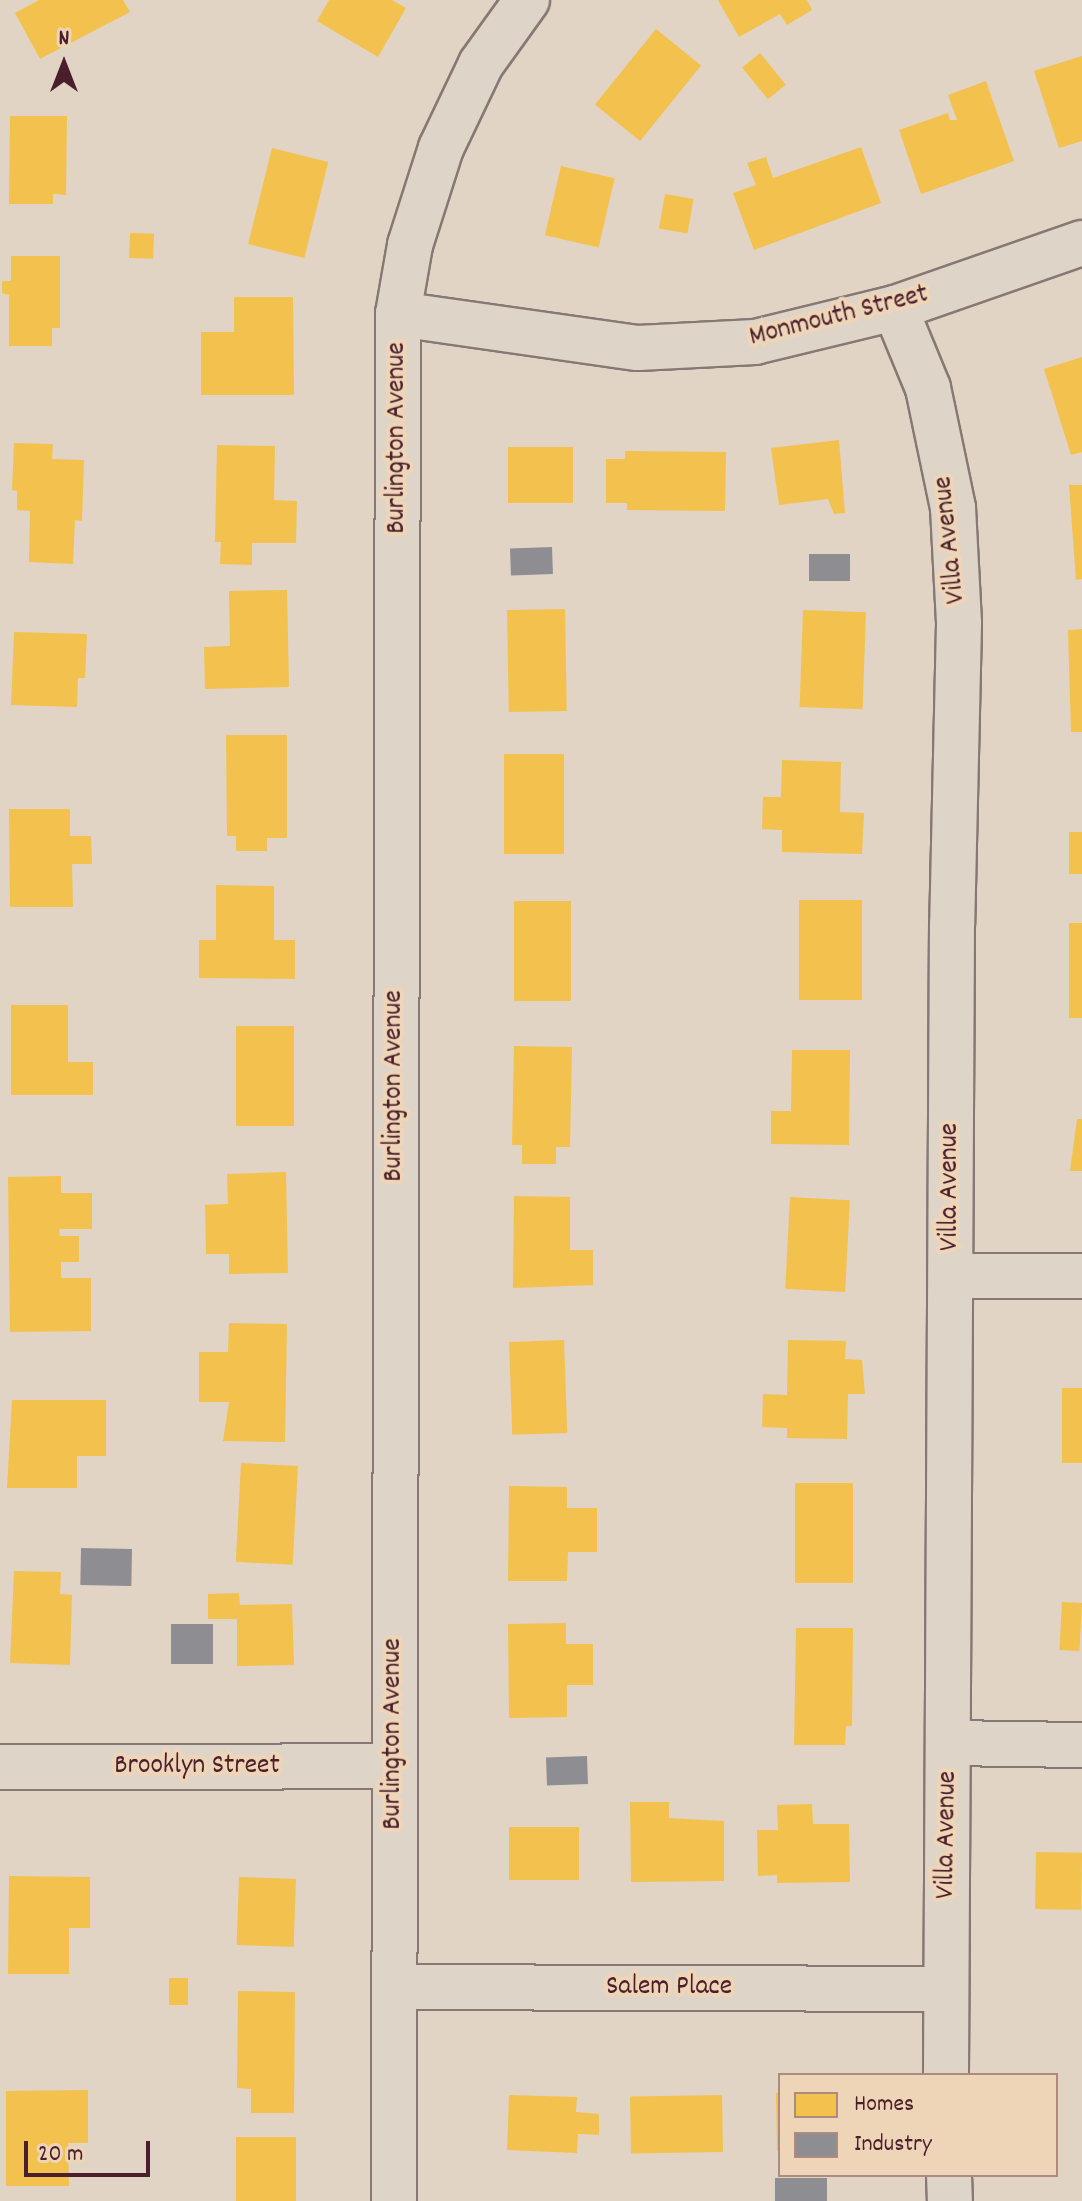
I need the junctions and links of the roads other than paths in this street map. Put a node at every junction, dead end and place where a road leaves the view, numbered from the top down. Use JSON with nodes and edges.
{"nodes":[{"id":1,"x":527,"y":0,"type":"edge"},
{"id":2,"x":1082,"y":243,"type":"edge"},
{"id":3,"x":895,"y":308,"type":"junction"},
{"id":4,"x":398,"y":314,"type":"junction"},
{"id":5,"x":951,"y":1276,"type":"junction"},
{"id":6,"x":1082,"y":1276,"type":"edge"},
{"id":7,"x":950,"y":1743,"type":"junction"},
{"id":8,"x":1082,"y":1745,"type":"edge"},
{"id":9,"x":393,"y":1766,"type":"junction"},
{"id":10,"x":0,"y":1767,"type":"edge"},
{"id":11,"x":394,"y":1987,"type":"junction"},
{"id":12,"x":944,"y":1989,"type":"junction"},
{"id":13,"x":946,"y":2073,"type":"edge"},
{"id":14,"x":949,"y":2177,"type":"edge"},
{"id":15,"x":394,"y":2201,"type":"edge"},
{"id":16,"x":950,"y":2201,"type":"edge"}],
"edges":[{"from":1,"to":4,"type":"street","name":"Burlington Avenue"},
{"from":2,"to":3,"type":"street","name":"Monmouth Street"},
{"from":3,"to":4,"type":"street","name":"Monmouth Street"},
{"from":3,"to":5,"type":"street","name":"Villa Avenue"},
{"from":4,"to":9,"type":"street","name":"Burlington Avenue"},
{"from":5,"to":6,"type":"street"},
{"from":5,"to":7,"type":"street","name":"Villa Avenue"},
{"from":7,"to":8,"type":"street"},
{"from":7,"to":12,"type":"street","name":"Villa Avenue"},
{"from":9,"to":10,"type":"street","name":"Brooklyn Street"},
{"from":9,"to":11,"type":"street","name":"Burlington Avenue"},
{"from":11,"to":12,"type":"street","name":"Salem Place"},
{"from":11,"to":15,"type":"street","name":"Burlington Avenue"},
{"from":12,"to":13,"type":"street","name":"Villa Avenue"},
{"from":14,"to":16,"type":"street"}]}
